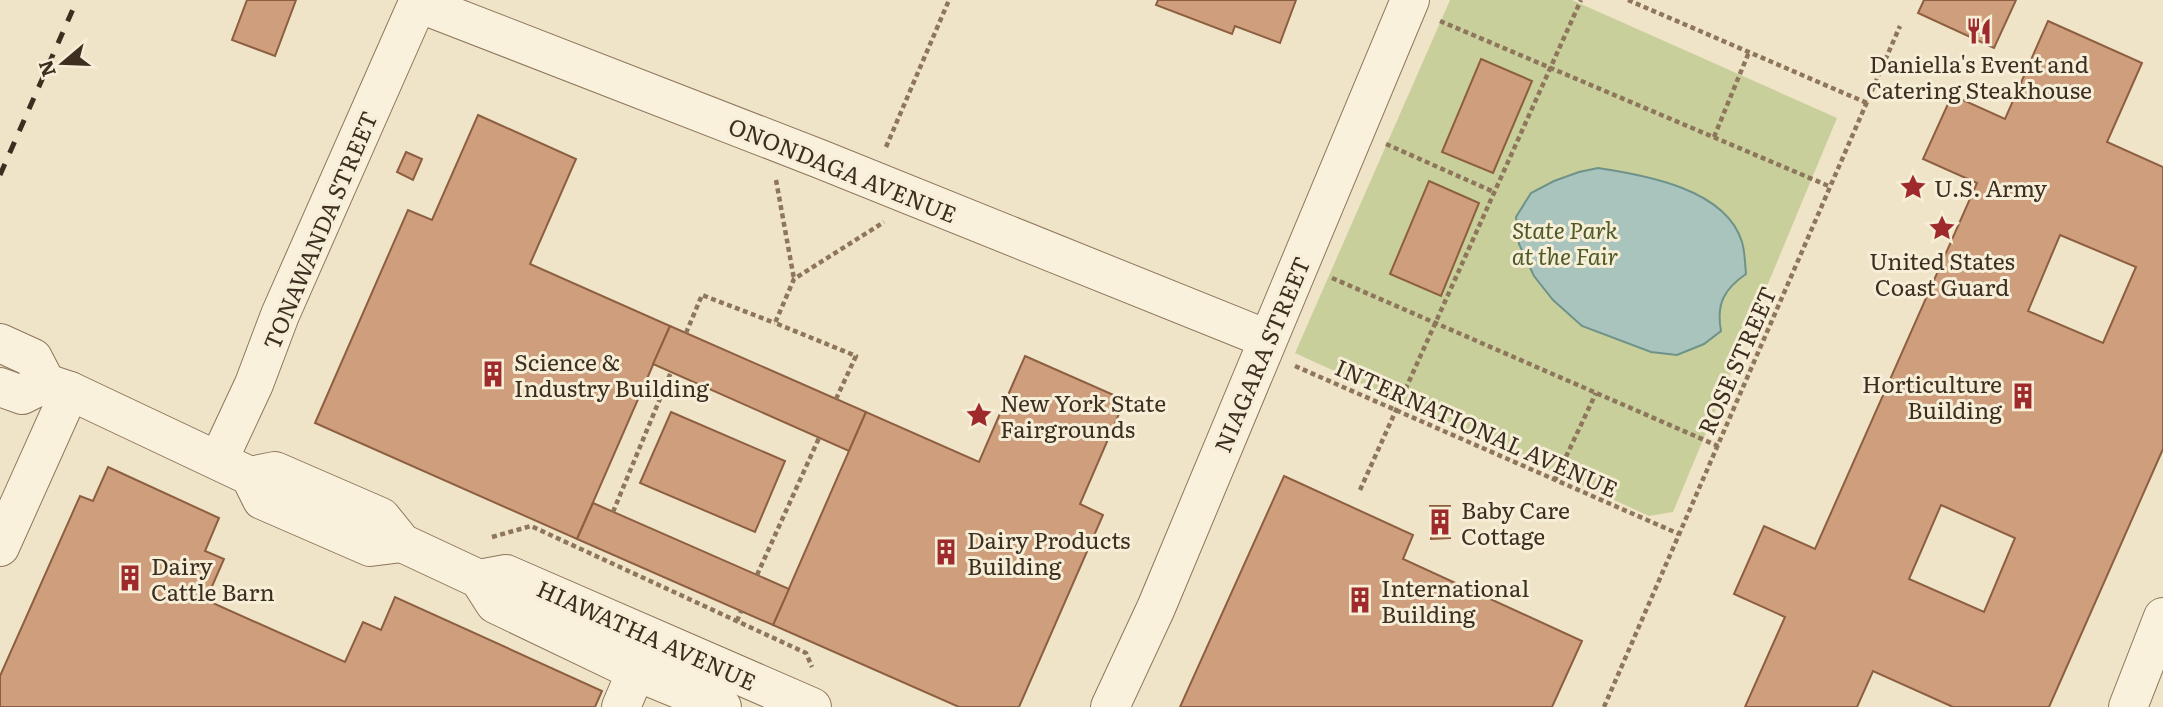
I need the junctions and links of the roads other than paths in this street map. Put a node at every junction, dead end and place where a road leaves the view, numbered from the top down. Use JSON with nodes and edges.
{"nodes":[{"id":1,"x":419,"y":1,"type":"edge"},
{"id":2,"x":1408,"y":3,"type":"edge"},
{"id":3,"x":0,"y":343,"type":"edge"},
{"id":4,"x":1264,"y":345,"type":"junction"},
{"id":5,"x":0,"y":387,"type":"edge"},
{"id":6,"x":58,"y":387,"type":"junction"},
{"id":7,"x":234,"y":468,"type":"junction"},
{"id":8,"x":0,"y":547,"type":"edge"},
{"id":9,"x":479,"y":579,"type":"junction"},
{"id":10,"x":2163,"y":617,"type":"edge"},
{"id":11,"x":651,"y":635,"type":"junction"},
{"id":12,"x":637,"y":672,"type":"junction"},
{"id":13,"x":813,"y":691,"type":"edge"},
{"id":14,"x":621,"y":707,"type":"edge"},
{"id":15,"x":722,"y":707,"type":"edge"},
{"id":16,"x":1110,"y":707,"type":"edge"},
{"id":17,"x":2128,"y":707,"type":"edge"}],
"edges":[{"from":1,"to":4,"type":"street","name":"ONONDAGA AVENUE"},
{"from":1,"to":7,"type":"street","name":"TONAWANDA STREET"},
{"from":2,"to":4,"type":"street","name":"NIAGARA STREET"},
{"from":3,"to":6,"type":"street"},
{"from":4,"to":16,"type":"street","name":"NIAGARA STREET"},
{"from":5,"to":6,"type":"street"},
{"from":6,"to":7,"type":"street","name":"HIAWATHA AVENUE"},
{"from":6,"to":8,"type":"street"},
{"from":7,"to":9,"type":"street","name":"HIAWATHA AVENUE"},
{"from":9,"to":11,"type":"street","name":"HIAWATHA AVENUE"},
{"from":9,"to":12,"type":"street","name":"HIAWATHA AVENUE"},
{"from":10,"to":17,"type":"street"},
{"from":11,"to":12,"type":"street"},
{"from":11,"to":13,"type":"street","name":"HIAWATHA AVENUE"},
{"from":12,"to":14,"type":"street"},
{"from":12,"to":15,"type":"street","name":"HIAWATHA AVENUE"}]}
